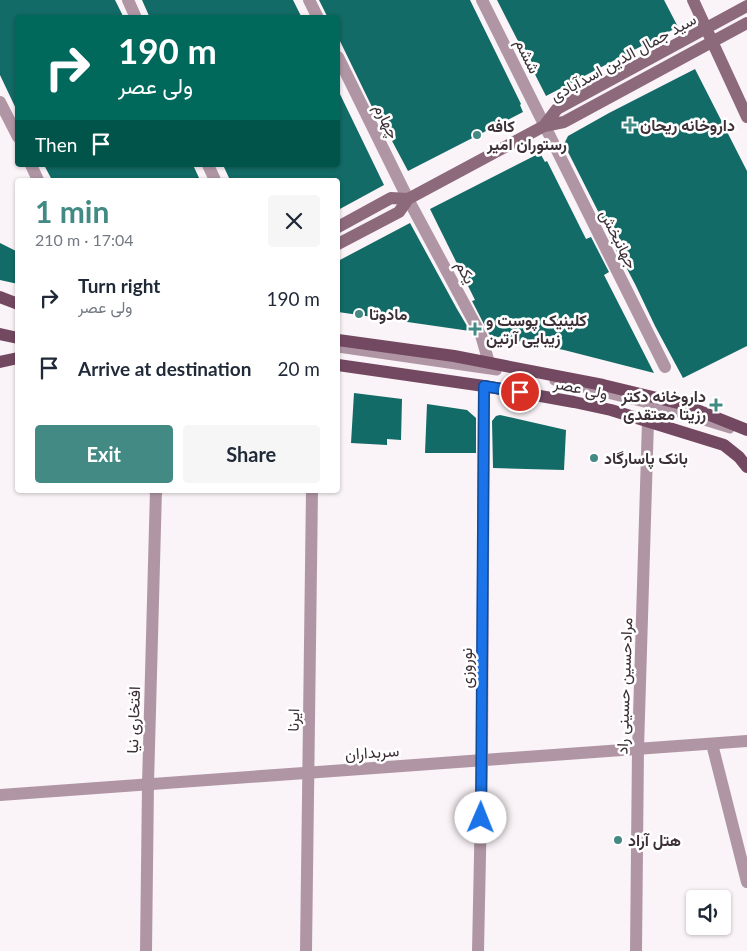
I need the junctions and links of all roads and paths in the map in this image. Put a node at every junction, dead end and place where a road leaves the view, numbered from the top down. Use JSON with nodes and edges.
{"nodes":[{"id":1,"x":128,"y":0,"type":"edge"},
{"id":2,"x":309,"y":0,"type":"edge"},
{"id":3,"x":482,"y":0,"type":"edge"},
{"id":4,"x":693,"y":0,"type":"edge"},
{"id":5,"x":747,"y":6,"type":"edge"},
{"id":6,"x":135,"y":15,"type":"edge"},
{"id":7,"x":316,"y":15,"type":"edge"},
{"id":8,"x":747,"y":23,"type":"edge"},
{"id":9,"x":707,"y":28,"type":"junction"},
{"id":10,"x":714,"y":42,"type":"junction"},
{"id":11,"x":340,"y":61,"type":"edge"},
{"id":12,"x":0,"y":102,"type":"edge"},
{"id":13,"x":747,"y":117,"type":"edge"},
{"id":14,"x":544,"y":126,"type":"junction"},
{"id":15,"x":15,"y":132,"type":"edge"},
{"id":16,"x":408,"y":199,"type":"junction"},
{"id":17,"x":340,"y":226,"type":"edge"},
{"id":18,"x":340,"y":243,"type":"edge"},
{"id":19,"x":0,"y":297,"type":"edge"},
{"id":20,"x":15,"y":303,"type":"edge"},
{"id":21,"x":340,"y":340,"type":"edge"},
{"id":22,"x":340,"y":348,"type":"edge"},
{"id":23,"x":15,"y":359,"type":"edge"},
{"id":24,"x":0,"y":362,"type":"edge"},
{"id":25,"x":489,"y":363,"type":"junction"},
{"id":26,"x":340,"y":365,"type":"edge"},
{"id":27,"x":666,"y":367,"type":"dead end"},
{"id":28,"x":484,"y":386,"type":"junction"},
{"id":29,"x":648,"y":421,"type":"junction"},
{"id":30,"x":745,"y":429,"type":"edge"},
{"id":31,"x":747,"y":467,"type":"edge"},
{"id":32,"x":156,"y":493,"type":"edge"},
{"id":33,"x":312,"y":493,"type":"edge"},
{"id":34,"x":747,"y":741,"type":"edge"},
{"id":35,"x":712,"y":744,"type":"junction"},
{"id":36,"x":638,"y":749,"type":"junction"},
{"id":37,"x":482,"y":760,"type":"junction"},
{"id":38,"x":309,"y":773,"type":"junction"},
{"id":39,"x":148,"y":784,"type":"junction"},
{"id":40,"x":0,"y":795,"type":"edge"},
{"id":41,"x":747,"y":882,"type":"edge"},
{"id":42,"x":146,"y":951,"type":"edge"},
{"id":43,"x":306,"y":951,"type":"edge"},
{"id":44,"x":478,"y":951,"type":"edge"},
{"id":45,"x":636,"y":951,"type":"edge"}],
"edges":[{"from":1,"to":6,"type":"street"},
{"from":2,"to":7,"type":"street"},
{"from":3,"to":14,"type":"street","name":"ششم"},
{"from":4,"to":9,"type":"main road"},
{"from":5,"to":9,"type":"main road","name":"سید جمال الدین اسدآبادی"},
{"from":8,"to":10,"type":"main road","name":"سید جمال الدین اسدآبادی"},
{"from":9,"to":10,"type":"main road"},
{"from":9,"to":14,"type":"main road","name":"سید جمال الدین اسدآبادی"},
{"from":10,"to":13,"type":"main road"},
{"from":10,"to":14,"type":"main road","name":"سید جمال الدین اسدآبادی"},
{"from":11,"to":16,"type":"street","name":"چهارم"},
{"from":12,"to":15,"type":"street"},
{"from":14,"to":16,"type":"main road","name":"سید جمال الدین اسدآبادی"},
{"from":14,"to":27,"type":"street","name":"جهانبخش"},
{"from":16,"to":17,"type":"main road"},
{"from":16,"to":18,"type":"main road","name":"سید جمال الدین اسدآبادی"},
{"from":16,"to":25,"type":"street","name":"یکم"},
{"from":19,"to":20,"type":"main road"},
{"from":21,"to":25,"type":"main road","name":"ولی عصر"},
{"from":22,"to":30,"type":"lane"},
{"from":23,"to":24,"type":"main road"},
{"from":25,"to":30,"type":"main road","name":"ولی عصر"},
{"from":26,"to":28,"type":"main road","name":"ولی عصر"},
{"from":28,"to":29,"type":"main road","name":"ولی عصر"},
{"from":28,"to":37,"type":"street","name":"نوروزی"},
{"from":29,"to":31,"type":"main road","name":"ولی عصر"},
{"from":29,"to":36,"type":"street","name":"مرادحسین حسینی راد"},
{"from":32,"to":39,"type":"street","name":"افتخاری نیا"},
{"from":33,"to":38,"type":"street","name":"ايرنا"},
{"from":34,"to":35,"type":"street","name":"سربداران"},
{"from":35,"to":36,"type":"street","name":"سربداران"},
{"from":35,"to":41,"type":"street"},
{"from":36,"to":37,"type":"street","name":"سربداران"},
{"from":36,"to":45,"type":"street","name":"مرادحسین حسینی راد"},
{"from":37,"to":38,"type":"street","name":"سربداران"},
{"from":37,"to":44,"type":"street","name":"نوروزی"},
{"from":38,"to":39,"type":"street","name":"سربداران"},
{"from":38,"to":43,"type":"street","name":"ايرنا"},
{"from":39,"to":40,"type":"street","name":"سربداران"},
{"from":39,"to":42,"type":"street","name":"افتخاری نیا"}]}
